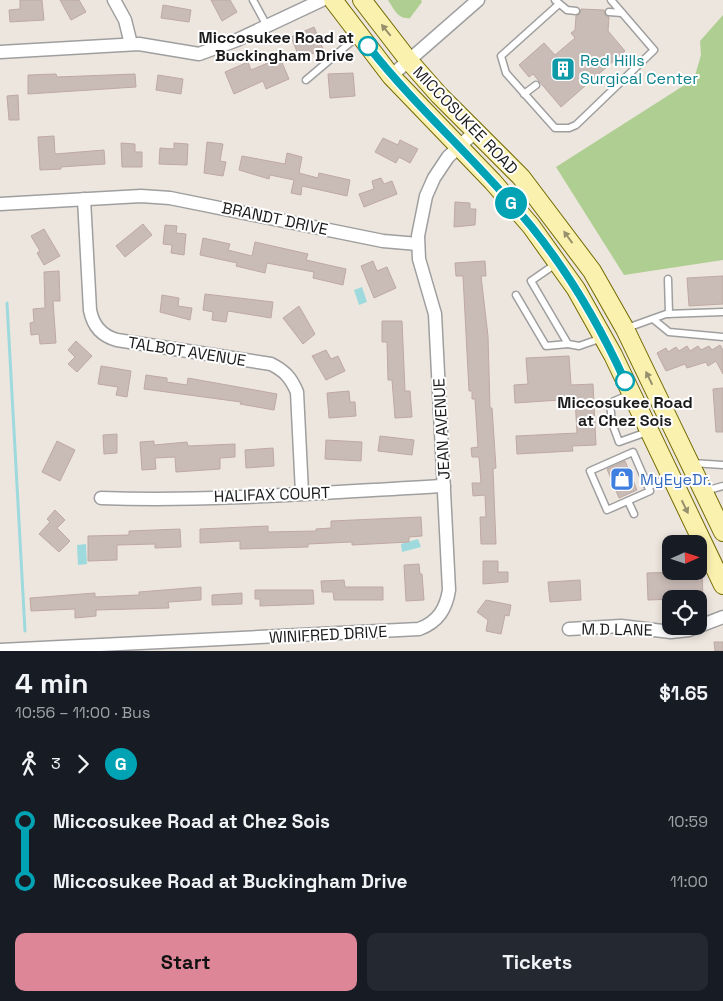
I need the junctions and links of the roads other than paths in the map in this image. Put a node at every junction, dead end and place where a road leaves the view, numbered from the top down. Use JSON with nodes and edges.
{"nodes":[{"id":1,"x":114,"y":0,"type":"edge"},
{"id":2,"x":253,"y":0,"type":"edge"},
{"id":3,"x":322,"y":0,"type":"edge"},
{"id":4,"x":333,"y":0,"type":"edge"},
{"id":5,"x":362,"y":0,"type":"edge"},
{"id":6,"x":478,"y":0,"type":"edge"},
{"id":7,"x":611,"y":0,"type":"edge"},
{"id":8,"x":557,"y":2,"type":"edge"},
{"id":9,"x":576,"y":11,"type":"dead end"},
{"id":10,"x":609,"y":12,"type":"dead end"},
{"id":11,"x":622,"y":13,"type":"junction"},
{"id":12,"x":267,"y":26,"type":"junction"},
{"id":13,"x":359,"y":35,"type":"junction"},
{"id":14,"x":131,"y":44,"type":"junction"},
{"id":15,"x":0,"y":52,"type":"edge"},
{"id":16,"x":409,"y":61,"type":"junction"},
{"id":17,"x":391,"y":76,"type":"junction"},
{"id":18,"x":306,"y":80,"type":"dead end"},
{"id":19,"x":536,"y":85,"type":"dead end"},
{"id":20,"x":524,"y":94,"type":"junction"},
{"id":21,"x":476,"y":131,"type":"junction"},
{"id":22,"x":459,"y":147,"type":"junction"},
{"id":23,"x":84,"y":199,"type":"junction"},
{"id":24,"x":0,"y":204,"type":"edge"},
{"id":25,"x":418,"y":244,"type":"junction"},
{"id":26,"x":558,"y":262,"type":"junction"},
{"id":27,"x":668,"y":279,"type":"dead end"},
{"id":28,"x":516,"y":295,"type":"dead end"},
{"id":29,"x":723,"y":312,"type":"edge"},
{"id":30,"x":669,"y":314,"type":"junction"},
{"id":31,"x":653,"y":319,"type":"junction"},
{"id":32,"x":625,"y":329,"type":"junction"},
{"id":33,"x":604,"y":337,"type":"junction"},
{"id":34,"x":723,"y":337,"type":"edge"},
{"id":35,"x":568,"y":344,"type":"junction"},
{"id":36,"x":631,"y":393,"type":"junction"},
{"id":37,"x":649,"y":431,"type":"junction"},
{"id":38,"x":691,"y":463,"type":"junction"},
{"id":39,"x":723,"y":464,"type":"edge"},
{"id":40,"x":670,"y":476,"type":"junction"},
{"id":41,"x":444,"y":486,"type":"junction"},
{"id":42,"x":723,"y":486,"type":"edge"},
{"id":43,"x":648,"y":487,"type":"junction"},
{"id":44,"x":704,"y":492,"type":"junction"},
{"id":45,"x":302,"y":493,"type":"junction"},
{"id":46,"x":101,"y":498,"type":"dead end"},
{"id":47,"x":628,"y":500,"type":"junction"},
{"id":48,"x":634,"y":514,"type":"dead end"},
{"id":49,"x":723,"y":531,"type":"edge"},
{"id":50,"x":723,"y":585,"type":"edge"},
{"id":51,"x":441,"y":615,"type":"joint"},
{"id":52,"x":723,"y":617,"type":"edge"},
{"id":53,"x":569,"y":629,"type":"dead end"},
{"id":54,"x":0,"y":650,"type":"edge"}],
"edges":[{"from":1,"to":14,"type":"street"},
{"from":2,"to":12,"type":"lane"},
{"from":3,"to":12,"type":"street"},
{"from":4,"to":13,"type":"street","name":"MICCOSUKEE ROAD"},
{"from":16,"to":5,"type":"street","name":"MICCOSUKEE ROAD","one_way":true},
{"from":6,"to":16,"type":"street"},
{"from":7,"to":11,"type":"lane"},
{"from":8,"to":9,"type":"lane"},
{"from":8,"to":20,"type":"lane"},
{"from":10,"to":11,"type":"lane"},
{"from":11,"to":20,"type":"lane"},
{"from":12,"to":14,"type":"street"},
{"from":13,"to":17,"type":"street","name":"MICCOSUKEE ROAD"},
{"from":13,"to":18,"type":"lane"},
{"from":14,"to":15,"type":"street"},
{"from":16,"to":17,"type":"street"},
{"from":16,"to":21,"type":"street","name":"MICCOSUKEE ROAD"},
{"from":17,"to":22,"type":"street","name":"MICCOSUKEE ROAD"},
{"from":19,"to":20,"type":"lane"},
{"from":21,"to":22,"type":"street"},
{"from":32,"to":21,"type":"street","name":"MICCOSUKEE ROAD","one_way":true},
{"from":22,"to":25,"type":"street"},
{"from":22,"to":26,"type":"street","name":"MICCOSUKEE ROAD"},
{"from":23,"to":24,"type":"street","name":"BRANDT DRIVE"},
{"from":23,"to":25,"type":"street","name":"BRANDT DRIVE"},
{"from":23,"to":45,"type":"street","name":"TALBOT AVENUE"},
{"from":25,"to":41,"type":"street","name":"JEAN AVENUE"},
{"from":26,"to":33,"type":"street","name":"MICCOSUKEE ROAD"},
{"from":26,"to":35,"type":"lane"},
{"from":27,"to":30,"type":"lane"},
{"from":28,"to":35,"type":"lane"},
{"from":29,"to":30,"type":"lane"},
{"from":30,"to":31,"type":"lane"},
{"from":31,"to":32,"type":"lane"},
{"from":31,"to":34,"type":"lane"},
{"from":32,"to":33,"type":"street"},
{"from":38,"to":32,"type":"street","name":"MICCOSUKEE ROAD","one_way":true},
{"from":33,"to":35,"type":"lane"},
{"from":33,"to":36,"type":"street","name":"MICCOSUKEE ROAD"},
{"from":36,"to":37,"type":"street","name":"MICCOSUKEE ROAD"},
{"from":36,"to":37,"type":"lane"},
{"from":37,"to":40,"type":"street","name":"MICCOSUKEE ROAD"},
{"from":38,"to":39,"type":"lane"},
{"from":38,"to":44,"type":"street","name":"MICCOSUKEE ROAD"},
{"from":40,"to":43,"type":"lane"},
{"from":40,"to":50,"type":"street","name":"MICCOSUKEE ROAD","one_way":true},
{"from":41,"to":45,"type":"street","name":"HALIFAX COURT"},
{"from":41,"to":51,"type":"street","name":"JEAN AVENUE"},
{"from":42,"to":44,"type":"lane"},
{"from":43,"to":47,"type":"lane"},
{"from":43,"to":47,"type":"lane"},
{"from":44,"to":49,"type":"street","name":"MICCOSUKEE ROAD"},
{"from":45,"to":46,"type":"street","name":"HALIFAX COURT"},
{"from":47,"to":48,"type":"lane"},
{"from":51,"to":54,"type":"street","name":"WINIFRED DRIVE"},
{"from":52,"to":53,"type":"street","name":"M D LANE"}]}
